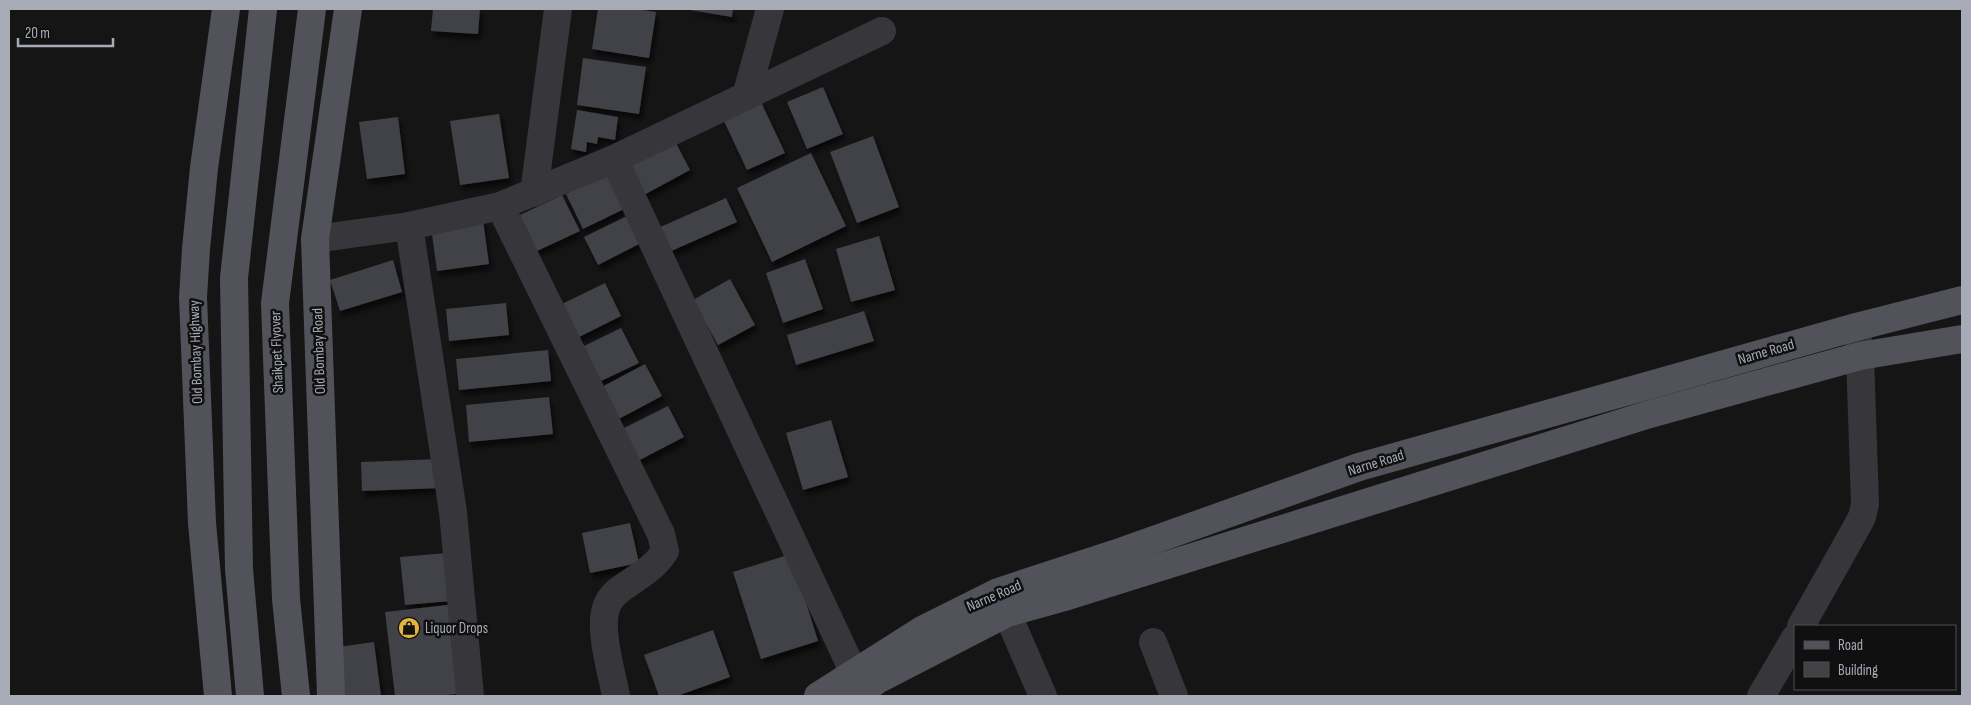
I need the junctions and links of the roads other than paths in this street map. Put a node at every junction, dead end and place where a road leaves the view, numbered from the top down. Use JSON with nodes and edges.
{"nodes":[{"id":1,"x":226,"y":9,"type":"edge"},
{"id":2,"x":263,"y":9,"type":"edge"},
{"id":3,"x":312,"y":9,"type":"edge"},
{"id":4,"x":348,"y":9,"type":"edge"},
{"id":5,"x":558,"y":9,"type":"edge"},
{"id":6,"x":770,"y":9,"type":"edge"},
{"id":7,"x":882,"y":31,"type":"dead end"},
{"id":8,"x":746,"y":96,"type":"junction"},
{"id":9,"x":614,"y":159,"type":"junction"},
{"id":10,"x":534,"y":193,"type":"junction"},
{"id":11,"x":500,"y":206,"type":"junction"},
{"id":12,"x":409,"y":226,"type":"junction"},
{"id":13,"x":315,"y":239,"type":"junction"},
{"id":14,"x":1962,"y":300,"type":"edge"},
{"id":15,"x":1856,"y":327,"type":"junction"},
{"id":16,"x":1962,"y":339,"type":"edge"},
{"id":17,"x":1860,"y":356,"type":"junction"},
{"id":18,"x":1007,"y":614,"type":"junction"},
{"id":19,"x":1802,"y":625,"type":"edge"},
{"id":20,"x":1794,"y":640,"type":"edge"},
{"id":21,"x":1153,"y":642,"type":"dead end"},
{"id":22,"x":855,"y":684,"type":"edge"},
{"id":23,"x":218,"y":696,"type":"edge"},
{"id":24,"x":250,"y":696,"type":"edge"},
{"id":25,"x":296,"y":696,"type":"edge"},
{"id":26,"x":331,"y":696,"type":"edge"},
{"id":27,"x":470,"y":696,"type":"edge"},
{"id":28,"x":616,"y":696,"type":"edge"},
{"id":29,"x":818,"y":696,"type":"edge"},
{"id":30,"x":1043,"y":696,"type":"edge"},
{"id":31,"x":1174,"y":696,"type":"edge"},
{"id":32,"x":1761,"y":696,"type":"edge"}],
"edges":[{"from":1,"to":23,"type":"main road","name":"Old Bombay Highway"},
{"from":2,"to":24,"type":"main road"},
{"from":3,"to":25,"type":"main road","name":"Shaikpet Flyover"},
{"from":4,"to":13,"type":"main road","name":"Old Bombay Road"},
{"from":5,"to":10,"type":"street"},
{"from":6,"to":8,"type":"street"},
{"from":7,"to":8,"type":"street"},
{"from":8,"to":9,"type":"street"},
{"from":9,"to":10,"type":"street"},
{"from":9,"to":22,"type":"street"},
{"from":10,"to":11,"type":"street"},
{"from":11,"to":12,"type":"street"},
{"from":11,"to":28,"type":"street"},
{"from":12,"to":13,"type":"street"},
{"from":12,"to":27,"type":"street"},
{"from":13,"to":26,"type":"main road","name":"Old Bombay Road"},
{"from":14,"to":15,"type":"main road","name":"Narne Road"},
{"from":15,"to":17,"type":"street"},
{"from":15,"to":22,"type":"main road","name":"Narne Road"},
{"from":16,"to":17,"type":"main road","name":"Narne Road"},
{"from":17,"to":18,"type":"main road","name":"Narne Road"},
{"from":17,"to":19,"type":"street"},
{"from":18,"to":22,"type":"main road","name":"Narne Road"},
{"from":18,"to":30,"type":"street"},
{"from":20,"to":32,"type":"street"},
{"from":21,"to":31,"type":"street"},
{"from":22,"to":29,"type":"main road","name":"Narne Road"}]}
